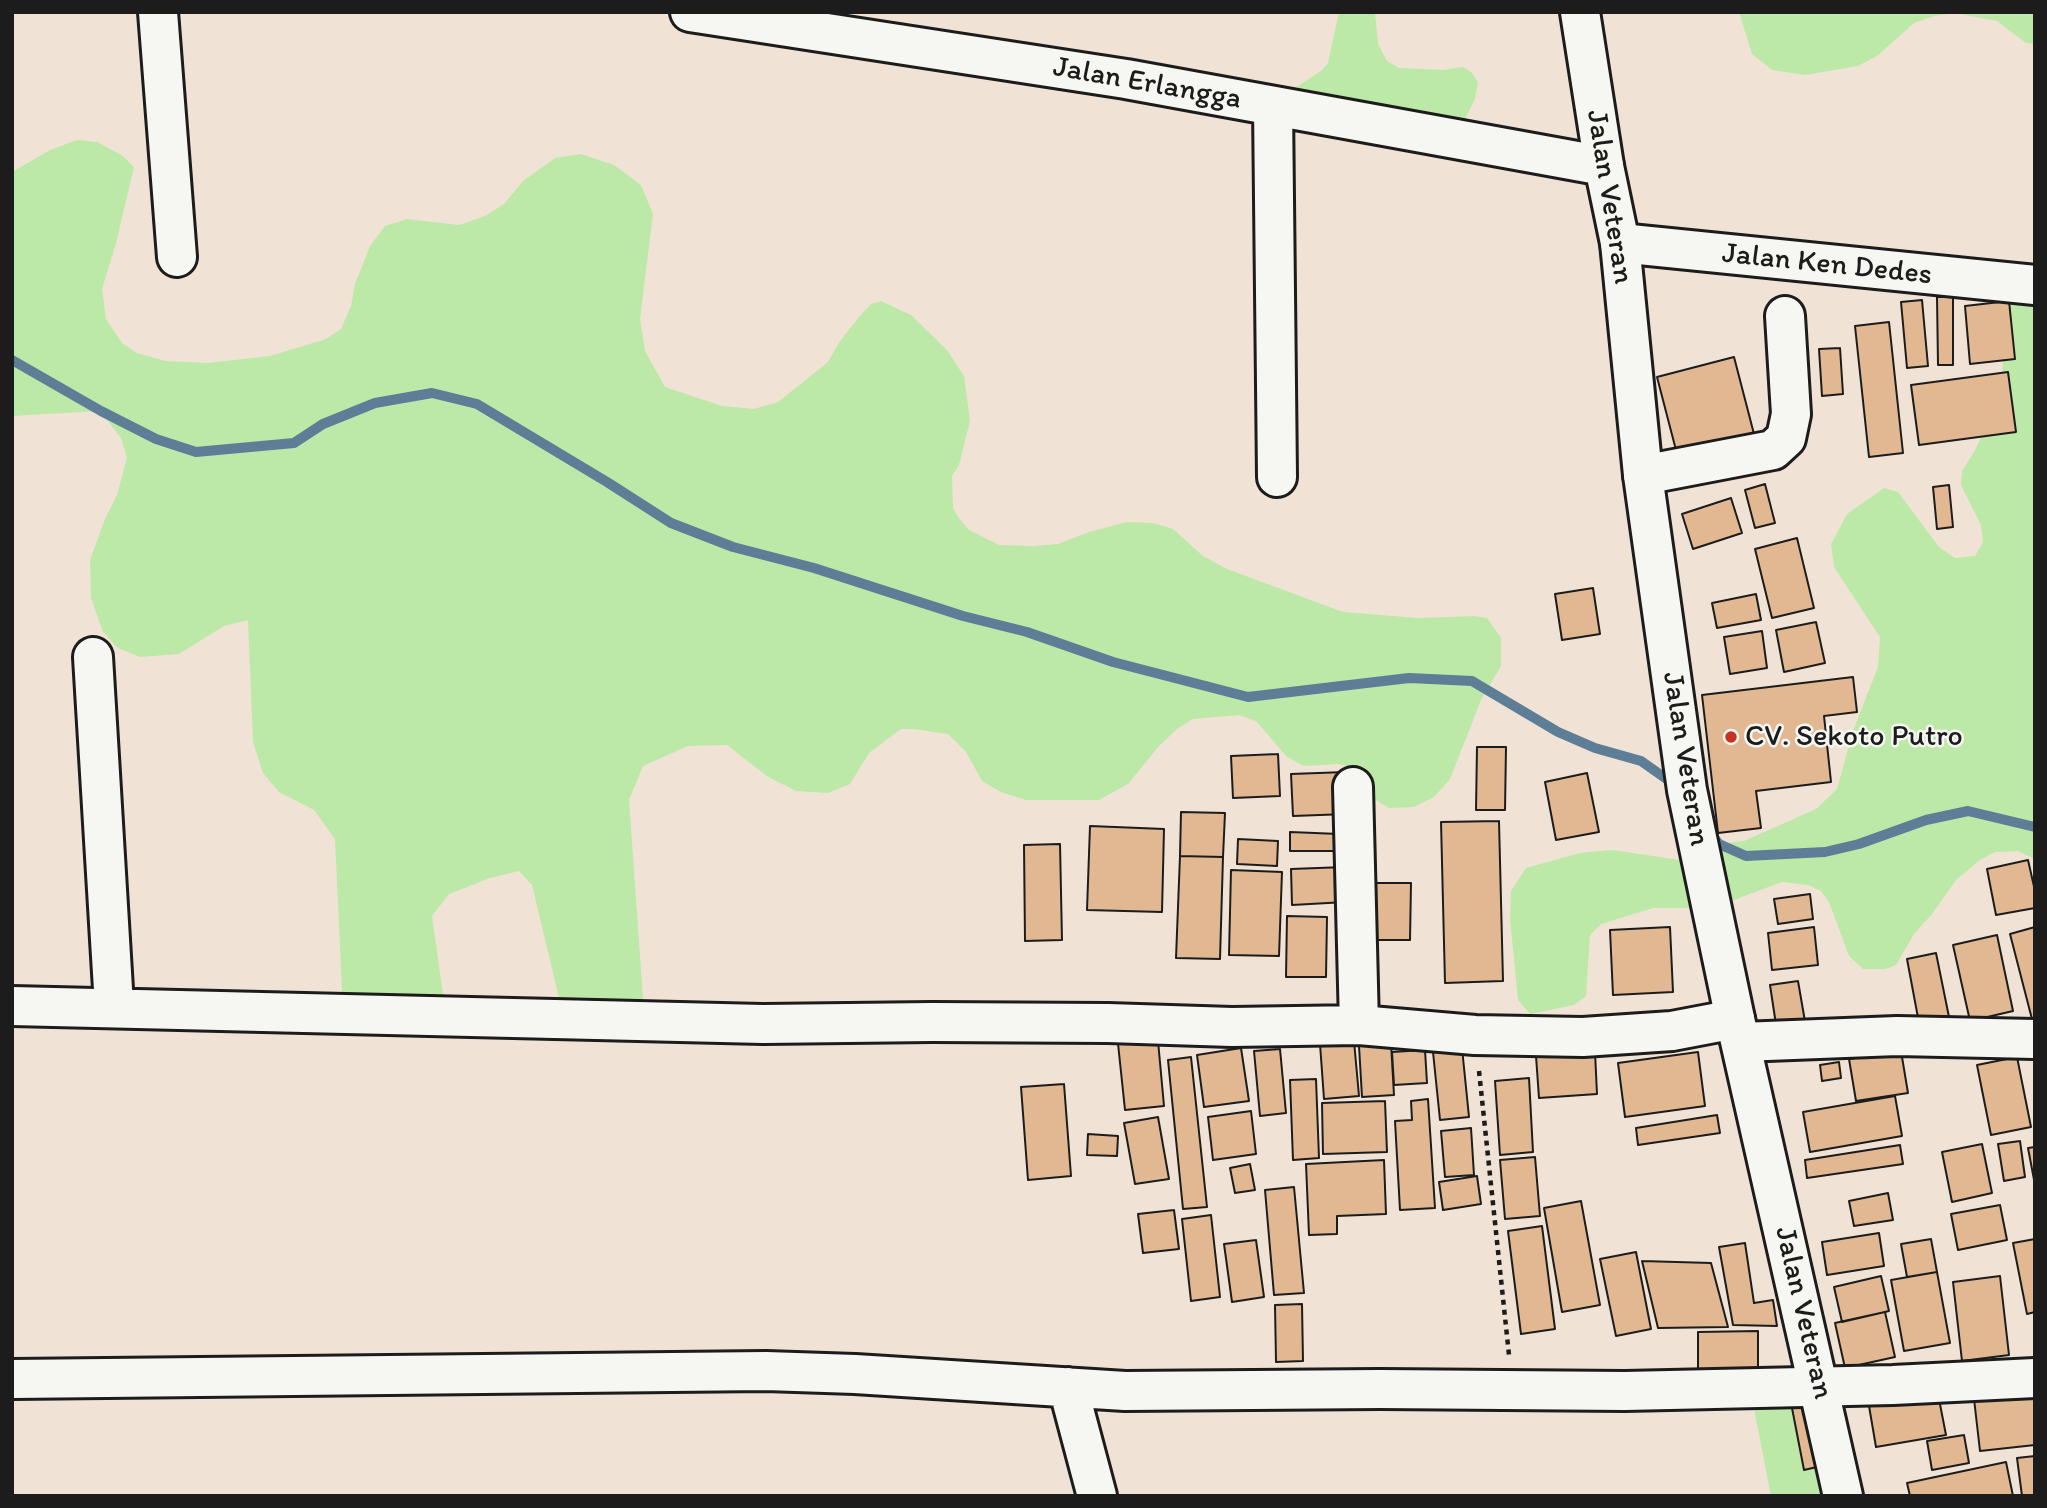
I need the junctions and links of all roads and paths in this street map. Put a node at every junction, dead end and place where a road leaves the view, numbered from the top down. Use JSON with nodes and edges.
{"nodes":[{"id":1,"x":158,"y":12,"type":"edge"},
{"id":2,"x":690,"y":12,"type":"edge"},
{"id":3,"x":1580,"y":12,"type":"edge"},
{"id":4,"x":1273,"y":106,"type":"junction"},
{"id":5,"x":1604,"y":166,"type":"junction"},
{"id":6,"x":1620,"y":243,"type":"junction"},
{"id":7,"x":177,"y":257,"type":"dead end"},
{"id":8,"x":2035,"y":285,"type":"edge"},
{"id":9,"x":1785,"y":316,"type":"dead end"},
{"id":10,"x":1643,"y":475,"type":"junction"},
{"id":11,"x":1276,"y":477,"type":"dead end"},
{"id":12,"x":93,"y":657,"type":"dead end"},
{"id":13,"x":1353,"y":787,"type":"dead end"},
{"id":14,"x":12,"y":1006,"type":"edge"},
{"id":15,"x":114,"y":1006,"type":"junction"},
{"id":16,"x":1359,"y":1025,"type":"junction"},
{"id":17,"x":1738,"y":1030,"type":"junction"},
{"id":18,"x":1475,"y":1035,"type":"junction"},
{"id":19,"x":2035,"y":1039,"type":"edge"},
{"id":20,"x":2035,"y":1378,"type":"edge"},
{"id":21,"x":12,"y":1379,"type":"edge"},
{"id":22,"x":1820,"y":1386,"type":"junction"},
{"id":23,"x":1068,"y":1387,"type":"junction"},
{"id":24,"x":1513,"y":1391,"type":"junction"},
{"id":25,"x":1097,"y":1496,"type":"edge"},
{"id":26,"x":1843,"y":1496,"type":"edge"}],
"edges":[{"from":1,"to":7,"type":"street"},
{"from":2,"to":4,"type":"street","name":"Jalan Erlangga"},
{"from":3,"to":5,"type":"street","name":"Jalan Veteran"},
{"from":4,"to":5,"type":"street","name":"Jalan Erlangga"},
{"from":4,"to":11,"type":"street"},
{"from":5,"to":6,"type":"street","name":"Jalan Veteran"},
{"from":6,"to":8,"type":"street","name":"Jalan Ken Dedes"},
{"from":6,"to":10,"type":"street","name":"Jalan Veteran"},
{"from":9,"to":10,"type":"street"},
{"from":10,"to":17,"type":"street","name":"Jalan Veteran"},
{"from":12,"to":15,"type":"street"},
{"from":13,"to":16,"type":"street"},
{"from":14,"to":15,"type":"street"},
{"from":15,"to":16,"type":"street"},
{"from":16,"to":18,"type":"street"},
{"from":17,"to":18,"type":"street"},
{"from":17,"to":19,"type":"street"},
{"from":17,"to":22,"type":"street","name":"Jalan Veteran"},
{"from":18,"to":24,"type":"path"},
{"from":20,"to":22,"type":"street"},
{"from":21,"to":23,"type":"street"},
{"from":22,"to":24,"type":"street"},
{"from":22,"to":26,"type":"street","name":"Jalan Veteran"},
{"from":23,"to":24,"type":"street"},
{"from":23,"to":25,"type":"street"}]}
